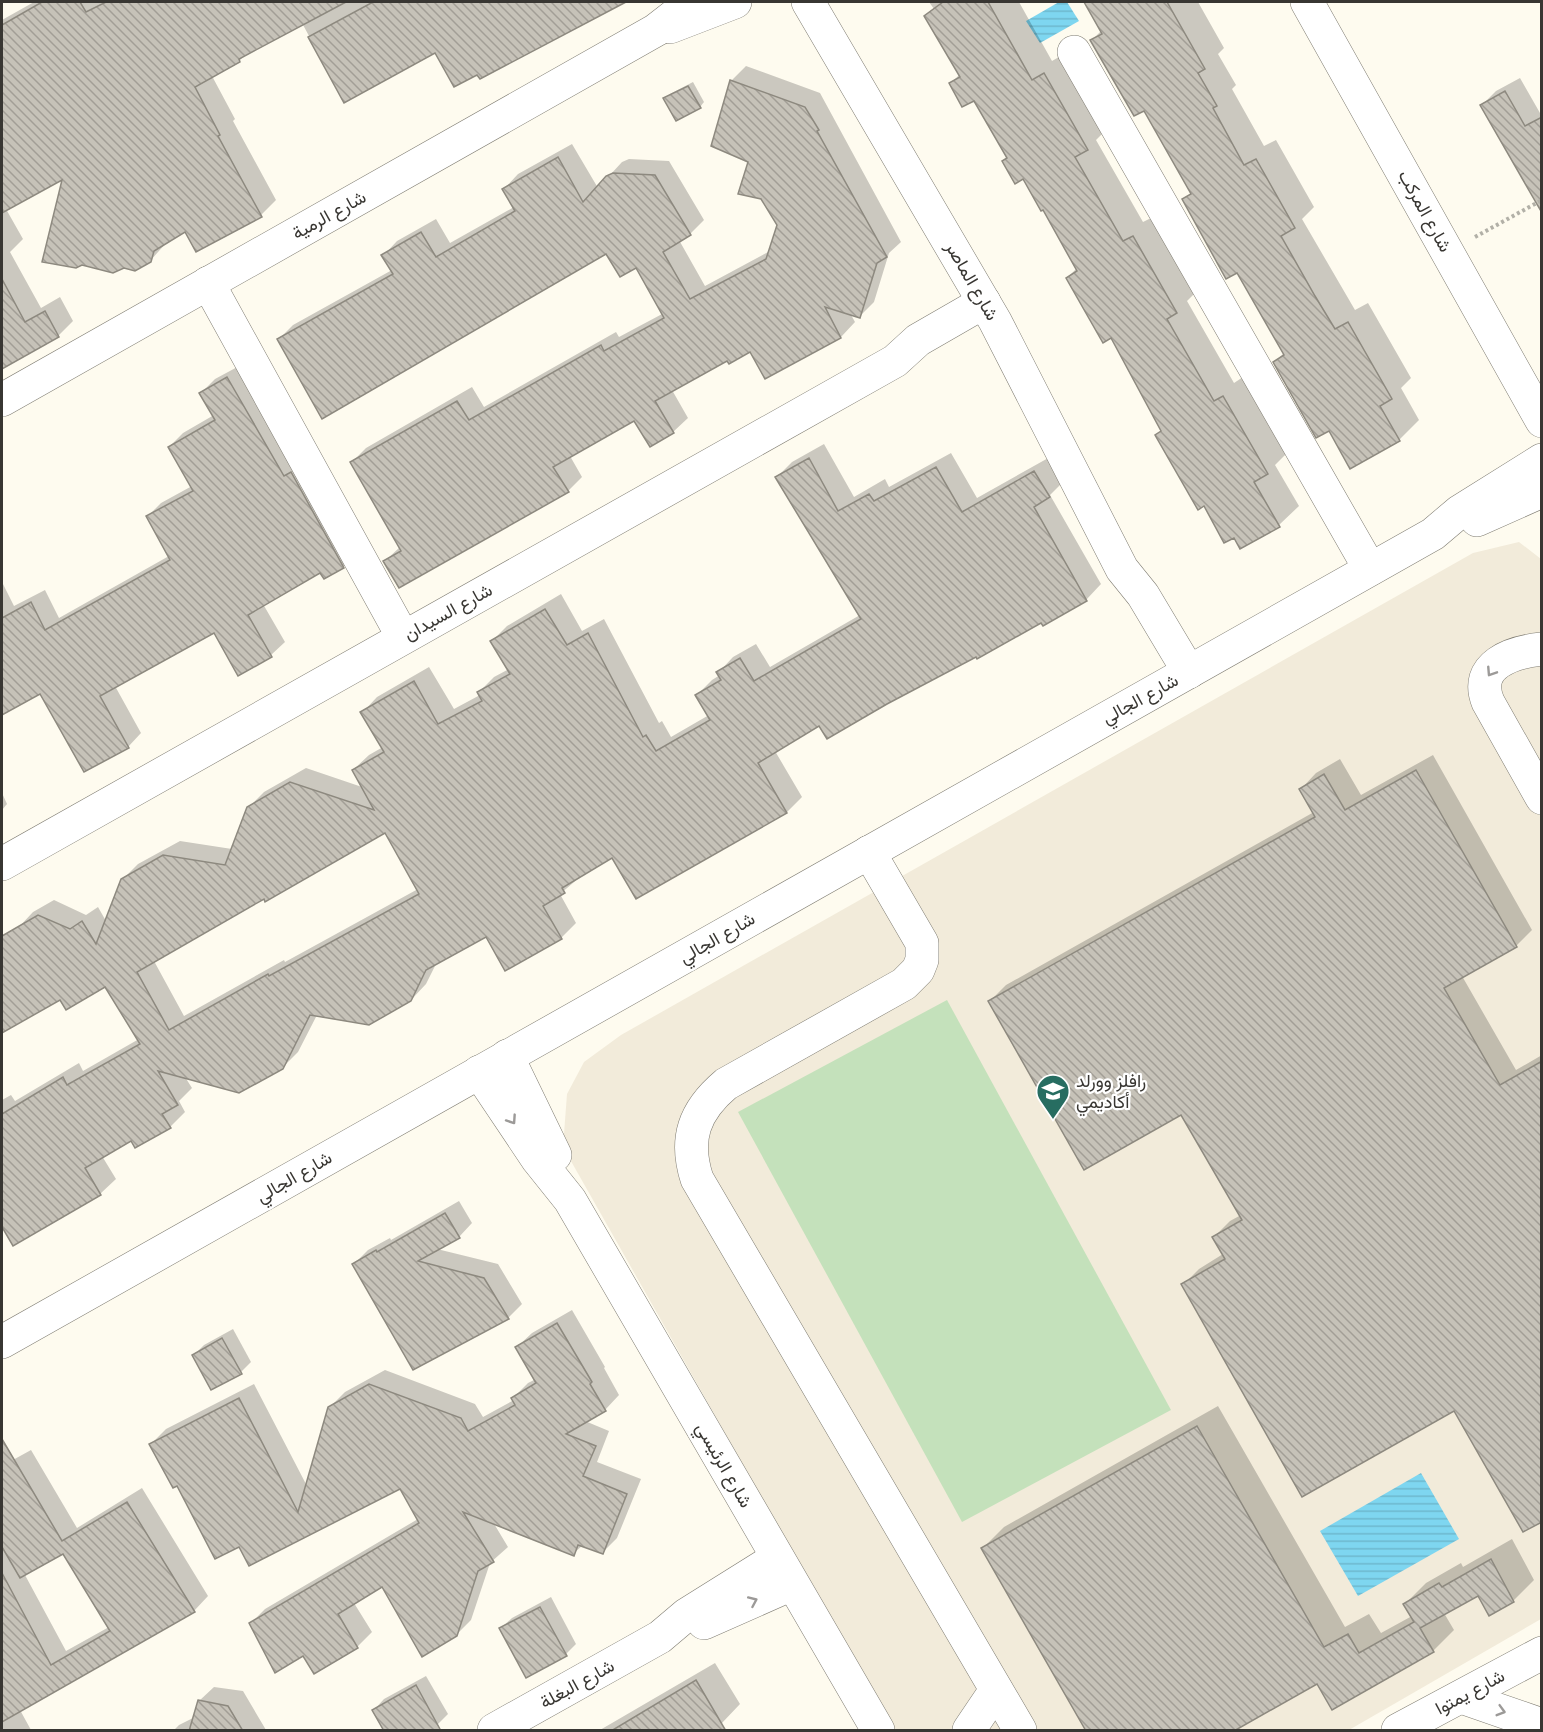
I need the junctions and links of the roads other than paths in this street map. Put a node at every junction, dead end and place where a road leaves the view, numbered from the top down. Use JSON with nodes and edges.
{"nodes":[{"id":1,"x":692,"y":2,"type":"edge"},
{"id":2,"x":735,"y":2,"type":"edge"},
{"id":3,"x":808,"y":2,"type":"edge"},
{"id":4,"x":1307,"y":2,"type":"edge"},
{"id":5,"x":656,"y":30,"type":"junction"},
{"id":6,"x":1074,"y":52,"type":"dead end"},
{"id":7,"x":208,"y":283,"type":"junction"},
{"id":8,"x":989,"y":311,"type":"junction"},
{"id":9,"x":2,"y":400,"type":"edge"},
{"id":10,"x":1542,"y":421,"type":"edge"},
{"id":11,"x":1542,"y":460,"type":"edge"},
{"id":12,"x":1542,"y":491,"type":"edge"},
{"id":13,"x":1432,"y":534,"type":"junction"},
{"id":14,"x":1370,"y":569,"type":"junction"},
{"id":15,"x":404,"y":637,"type":"junction"},
{"id":16,"x":1542,"y":649,"type":"edge"},
{"id":17,"x":1177,"y":678,"type":"junction"},
{"id":18,"x":1542,"y":798,"type":"edge"},
{"id":19,"x":869,"y":852,"type":"junction"},
{"id":20,"x":2,"y":864,"type":"edge"},
{"id":21,"x":493,"y":1064,"type":"junction"},
{"id":22,"x":2,"y":1342,"type":"edge"},
{"id":23,"x":784,"y":1571,"type":"junction"},
{"id":24,"x":1542,"y":1653,"type":"edge"},
{"id":25,"x":996,"y":1690,"type":"junction"},
{"id":26,"x":1461,"y":1697,"type":"junction"},
{"id":27,"x":1542,"y":1725,"type":"edge"},
{"id":28,"x":494,"y":1731,"type":"edge"},
{"id":29,"x":878,"y":1731,"type":"edge"},
{"id":30,"x":969,"y":1731,"type":"edge"},
{"id":31,"x":1020,"y":1731,"type":"edge"},
{"id":32,"x":1398,"y":1731,"type":"edge"}],
"edges":[{"from":1,"to":5,"type":"street","name":"شارع الرمية"},
{"from":2,"to":5,"type":"street","name":"شارع الرمية"},
{"from":3,"to":8,"type":"street","name":"شارع الماصر"},
{"from":4,"to":10,"type":"street","name":"شارع المركب"},
{"from":5,"to":7,"type":"street","name":"شارع الرمية"},
{"from":6,"to":14,"type":"street"},
{"from":7,"to":9,"type":"street","name":"شارع الرمية"},
{"from":7,"to":15,"type":"street"},
{"from":8,"to":15,"type":"street","name":"شارع السيدان"},
{"from":8,"to":17,"type":"street","name":"شارع الماصر"},
{"from":11,"to":13,"type":"street","name":"شارع الجالي"},
{"from":12,"to":13,"type":"street","name":"شارع الجالي"},
{"from":13,"to":14,"type":"street","name":"شارع الجالي"},
{"from":14,"to":17,"type":"street","name":"شارع الجالي"},
{"from":15,"to":20,"type":"street","name":"شارع السيدان"},
{"from":16,"to":18,"type":"street","one_way":true},
{"from":17,"to":19,"type":"street","name":"شارع الجالي"},
{"from":19,"to":21,"type":"street","name":"شارع الجالي"},
{"from":19,"to":25,"type":"street"},
{"from":21,"to":22,"type":"street","name":"شارع الجالي"},
{"from":21,"to":23,"type":"street","name":"شارع الرئيسي"},
{"from":23,"to":28,"type":"street","name":"شارع البغلة"},
{"from":23,"to":29,"type":"street","name":"شارع الرئيسي"},
{"from":24,"to":26,"type":"street","name":"شارع يمتوا"},
{"from":25,"to":30,"type":"street"},
{"from":25,"to":31,"type":"street"},
{"from":26,"to":27,"type":"street","one_way":true},
{"from":26,"to":32,"type":"street","name":"شارع يمتوا"}]}
